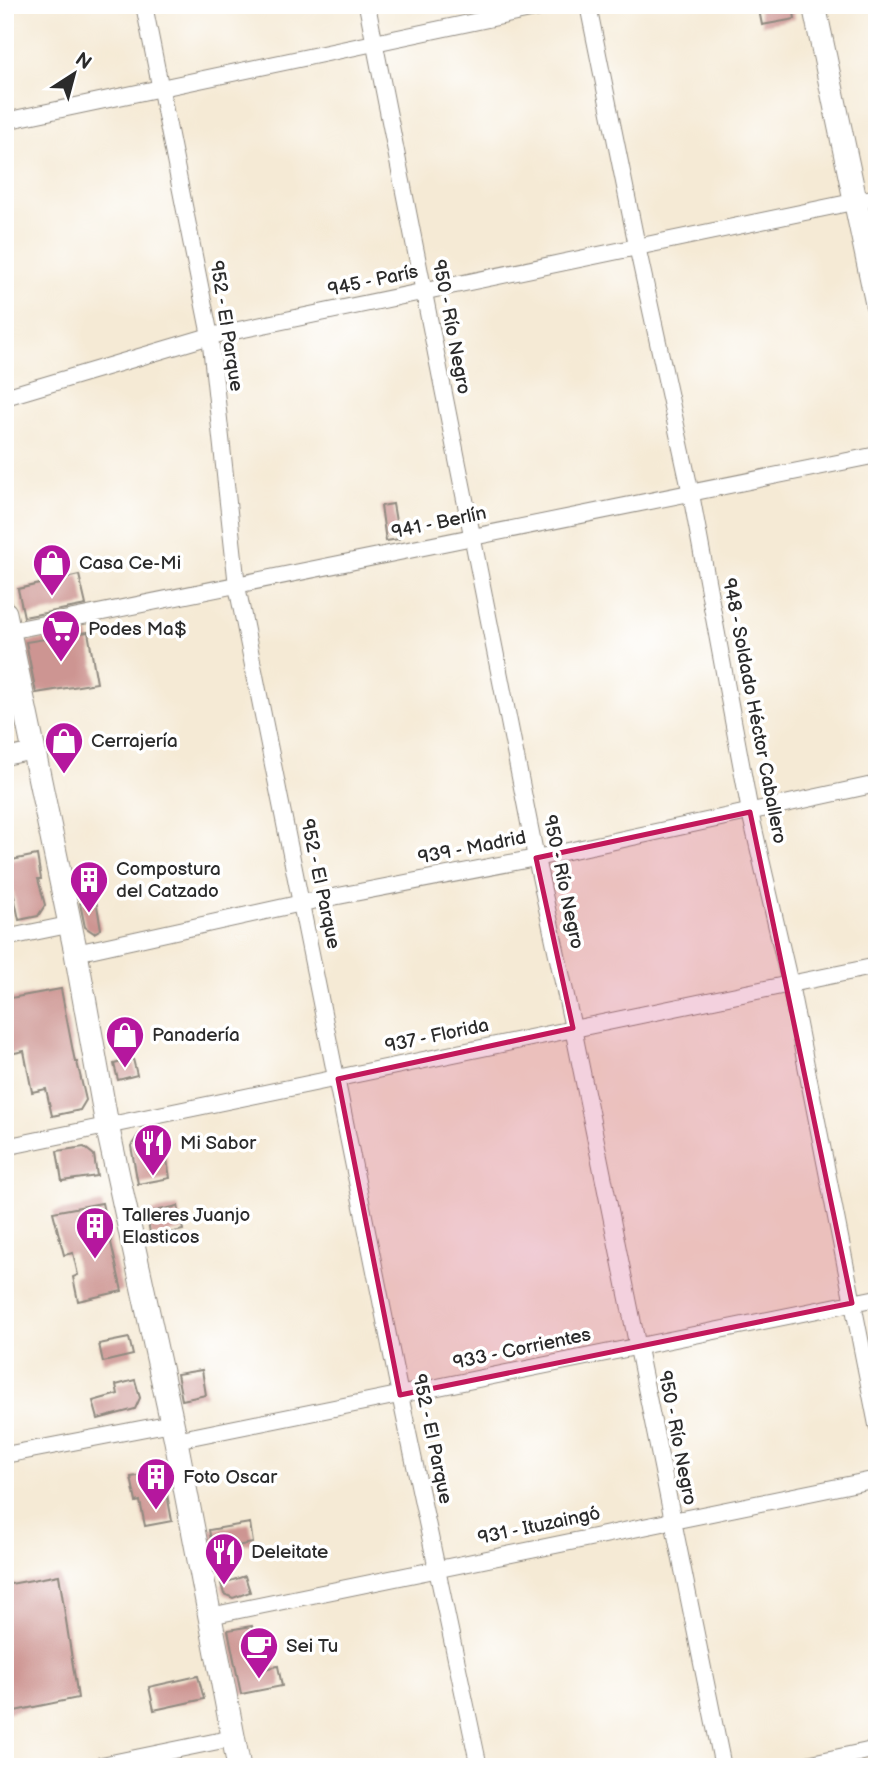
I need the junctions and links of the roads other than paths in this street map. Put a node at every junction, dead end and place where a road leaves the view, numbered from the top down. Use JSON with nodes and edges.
{"nodes":[{"id":1,"x":144,"y":5,"type":"edge"},
{"id":2,"x":366,"y":5,"type":"edge"},
{"id":3,"x":554,"y":5,"type":"edge"},
{"id":4,"x":588,"y":5,"type":"edge"},
{"id":5,"x":814,"y":5,"type":"edge"},
{"id":6,"x":375,"y":44,"type":"junction"},
{"id":7,"x":162,"y":88,"type":"junction"},
{"id":8,"x":5,"y":121,"type":"edge"},
{"id":9,"x":866,"y":199,"type":"edge"},
{"id":10,"x":637,"y":246,"type":"junction"},
{"id":11,"x":423,"y":292,"type":"junction"},
{"id":12,"x":877,"y":304,"type":"edge"},
{"id":13,"x":210,"y":336,"type":"junction"},
{"id":14,"x":5,"y":397,"type":"edge"},
{"id":15,"x":877,"y":455,"type":"edge"},
{"id":16,"x":691,"y":494,"type":"junction"},
{"id":17,"x":471,"y":537,"type":"junction"},
{"id":18,"x":237,"y":586,"type":"junction"},
{"id":19,"x":7,"y":622,"type":"edge"},
{"id":20,"x":34,"y":751,"type":"junction"},
{"id":21,"x":5,"y":757,"type":"edge"},
{"id":22,"x":877,"y":784,"type":"edge"},
{"id":23,"x":750,"y":812,"type":"junction"},
{"id":24,"x":536,"y":858,"type":"junction"},
{"id":25,"x":302,"y":902,"type":"junction"},
{"id":26,"x":68,"y":925,"type":"junction"},
{"id":27,"x":5,"y":938,"type":"edge"},
{"id":28,"x":76,"y":953,"type":"junction"},
{"id":29,"x":877,"y":966,"type":"edge"},
{"id":30,"x":790,"y":984,"type":"junction"},
{"id":31,"x":573,"y":1028,"type":"junction"},
{"id":32,"x":338,"y":1079,"type":"junction"},
{"id":33,"x":107,"y":1125,"type":"junction"},
{"id":34,"x":5,"y":1147,"type":"edge"},
{"id":35,"x":877,"y":1298,"type":"edge"},
{"id":36,"x":852,"y":1303,"type":"junction"},
{"id":37,"x":637,"y":1346,"type":"junction"},
{"id":38,"x":400,"y":1395,"type":"junction"},
{"id":39,"x":877,"y":1425,"type":"edge"},
{"id":40,"x":174,"y":1432,"type":"junction"},
{"id":41,"x":5,"y":1455,"type":"edge"},
{"id":42,"x":877,"y":1479,"type":"edge"},
{"id":43,"x":671,"y":1520,"type":"junction"},
{"id":44,"x":438,"y":1569,"type":"junction"},
{"id":45,"x":210,"y":1616,"type":"junction"},
{"id":46,"x":233,"y":1738,"type":"junction"},
{"id":47,"x":877,"y":1749,"type":"edge"},
{"id":48,"x":92,"y":1767,"type":"edge"},
{"id":49,"x":239,"y":1767,"type":"edge"},
{"id":50,"x":479,"y":1767,"type":"edge"},
{"id":51,"x":723,"y":1767,"type":"edge"},
{"id":52,"x":793,"y":1767,"type":"edge"}],
"edges":[{"from":1,"to":7,"type":"street","name":"952 - El Parque"},
{"from":2,"to":6,"type":"street","name":"950 - Río Negro"},
{"from":3,"to":6,"type":"street"},
{"from":4,"to":10,"type":"street","name":"948 - Soldado Héctor Caballero"},
{"from":5,"to":9,"type":"main road"},
{"from":6,"to":7,"type":"street"},
{"from":6,"to":11,"type":"street","name":"950 - Río Negro"},
{"from":7,"to":8,"type":"street"},
{"from":7,"to":13,"type":"street","name":"952 - El Parque"},
{"from":9,"to":10,"type":"street","name":"945 - París"},
{"from":9,"to":12,"type":"main road"},
{"from":10,"to":11,"type":"street","name":"945 - París"},
{"from":10,"to":16,"type":"street","name":"948 - Soldado Héctor Caballero"},
{"from":11,"to":13,"type":"street","name":"945 - París"},
{"from":11,"to":17,"type":"street","name":"950 - Río Negro"},
{"from":13,"to":14,"type":"street","name":"945 - París"},
{"from":13,"to":18,"type":"street","name":"952 - El Parque"},
{"from":15,"to":16,"type":"street","name":"941 - Berlín"},
{"from":16,"to":17,"type":"street","name":"941 - Berlín"},
{"from":16,"to":23,"type":"street","name":"948 - Soldado Héctor Caballero"},
{"from":17,"to":18,"type":"street","name":"941 - Berlín"},
{"from":17,"to":24,"type":"street","name":"950 - Río Negro"},
{"from":18,"to":19,"type":"street","name":"941 - Berlín"},
{"from":18,"to":25,"type":"street","name":"952 - El Parque"},
{"from":19,"to":20,"type":"main road"},
{"from":20,"to":21,"type":"street"},
{"from":20,"to":26,"type":"main road"},
{"from":22,"to":23,"type":"street","name":"939 - Madrid"},
{"from":23,"to":24,"type":"street","name":"939 - Madrid"},
{"from":23,"to":30,"type":"street","name":"948 - Soldado Héctor Caballero"},
{"from":24,"to":25,"type":"street","name":"939 - Madrid"},
{"from":24,"to":31,"type":"street","name":"950 - Río Negro"},
{"from":25,"to":28,"type":"street","name":"939 - Madrid"},
{"from":25,"to":32,"type":"street","name":"952 - El Parque"},
{"from":26,"to":27,"type":"street"},
{"from":26,"to":28,"type":"main road"},
{"from":28,"to":33,"type":"main road"},
{"from":29,"to":30,"type":"street","name":"937 - Florida"},
{"from":30,"to":31,"type":"street","name":"937 - Florida"},
{"from":30,"to":36,"type":"street","name":"948 - Soldado Héctor Caballero"},
{"from":31,"to":32,"type":"street","name":"937 - Florida"},
{"from":31,"to":37,"type":"street","name":"950 - Río Negro"},
{"from":32,"to":33,"type":"street","name":"937 - Florida"},
{"from":32,"to":38,"type":"street","name":"952 - El Parque"},
{"from":33,"to":34,"type":"street","name":"937 - Florida"},
{"from":33,"to":40,"type":"main road"},
{"from":35,"to":36,"type":"street","name":"933 - Corrientes"},
{"from":36,"to":37,"type":"street","name":"933 - Corrientes"},
{"from":36,"to":39,"type":"street","name":"948 - Soldado Héctor Caballero"},
{"from":37,"to":38,"type":"street","name":"933 - Corrientes"},
{"from":37,"to":43,"type":"street","name":"950 - Río Negro"},
{"from":38,"to":40,"type":"street","name":"933 - Corrientes"},
{"from":38,"to":44,"type":"street","name":"952 - El Parque"},
{"from":40,"to":41,"type":"street","name":"933 - Corrientes"},
{"from":40,"to":45,"type":"main road"},
{"from":42,"to":43,"type":"street","name":"931 - Ituzaingó"},
{"from":43,"to":44,"type":"street","name":"931 - Ituzaingó"},
{"from":43,"to":51,"type":"street","name":"950 - Río Negro"},
{"from":44,"to":45,"type":"street","name":"931 - Ituzaingó"},
{"from":44,"to":50,"type":"street","name":"952 - El Parque"},
{"from":45,"to":46,"type":"main road"},
{"from":46,"to":48,"type":"street"},
{"from":46,"to":49,"type":"main road"},
{"from":47,"to":52,"type":"street"}]}
